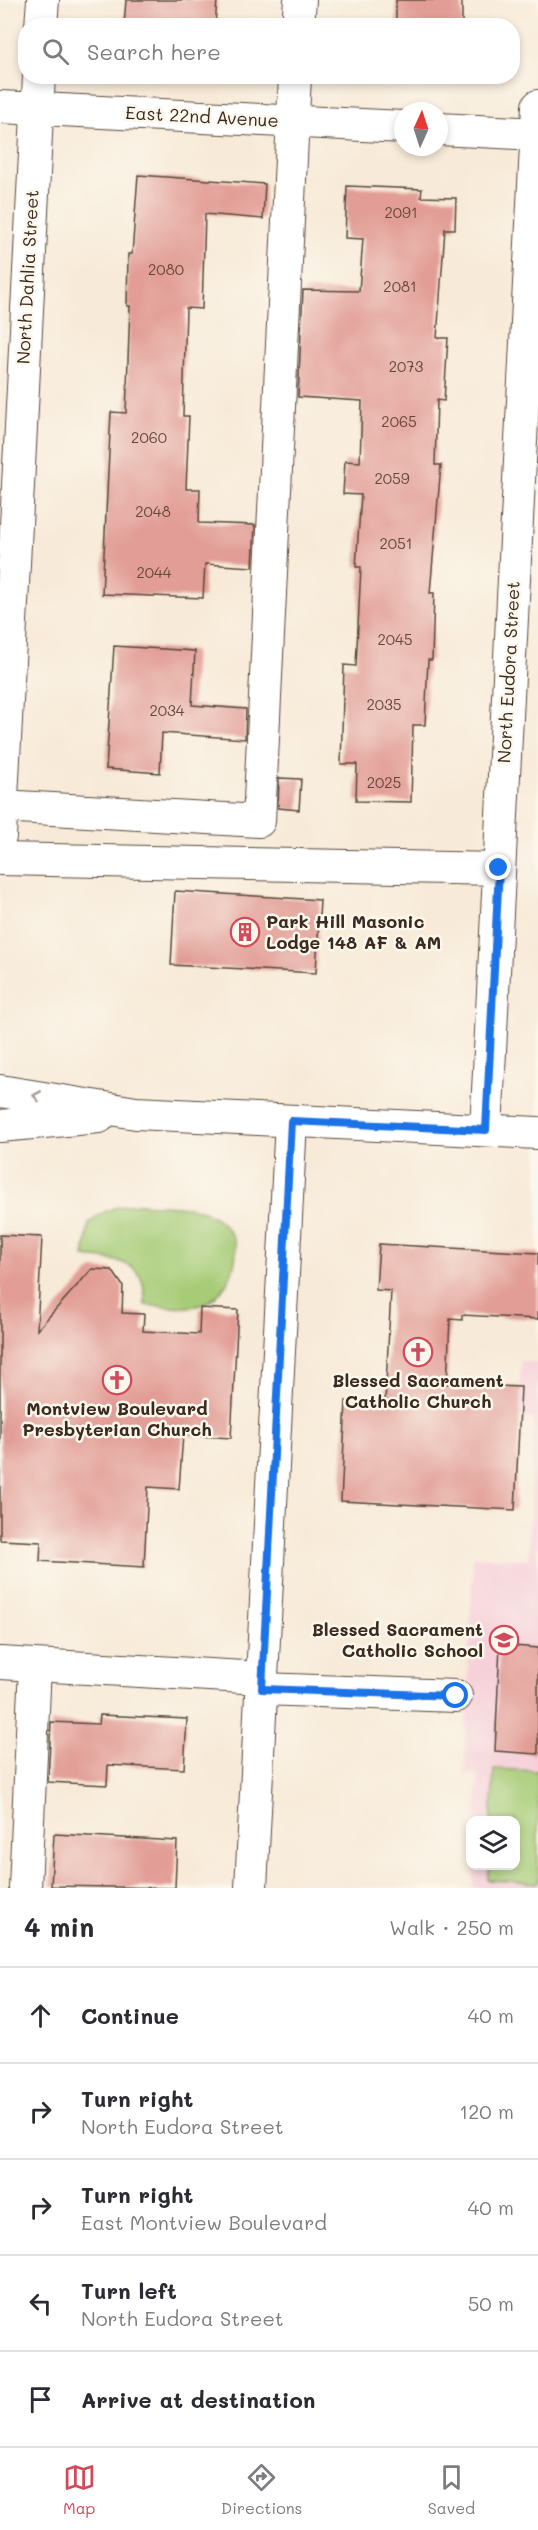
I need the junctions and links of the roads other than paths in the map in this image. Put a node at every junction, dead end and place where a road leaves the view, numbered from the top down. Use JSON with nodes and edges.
{"nodes":[{"id":1,"x":43,"y":0,"type":"edge"},
{"id":2,"x":300,"y":0,"type":"edge"},
{"id":3,"x":42,"y":18,"type":"edge"},
{"id":4,"x":299,"y":18,"type":"edge"},
{"id":5,"x":39,"y":84,"type":"edge"},
{"id":6,"x":295,"y":84,"type":"edge"},
{"id":7,"x":0,"y":107,"type":"edge"},
{"id":8,"x":37,"y":109,"type":"junction"},
{"id":9,"x":293,"y":121,"type":"junction"},
{"id":10,"x":538,"y":124,"type":"edge"},
{"id":11,"x":394,"y":127,"type":"edge"},
{"id":12,"x":448,"y":129,"type":"edge"},
{"id":13,"x":1,"y":806,"type":"edge"},
{"id":14,"x":0,"y":837,"type":"edge"},
{"id":15,"x":0,"y":859,"type":"edge"},
{"id":16,"x":499,"y":868,"type":"junction"},
{"id":17,"x":0,"y":1091,"type":"edge"},
{"id":18,"x":136,"y":1113,"type":"junction"},
{"id":19,"x":291,"y":1121,"type":"junction"},
{"id":20,"x":0,"y":1126,"type":"edge"},
{"id":21,"x":486,"y":1130,"type":"junction"},
{"id":22,"x":538,"y":1133,"type":"edge"},
{"id":23,"x":0,"y":1663,"type":"edge"},
{"id":24,"x":35,"y":1666,"type":"junction"},
{"id":25,"x":262,"y":1683,"type":"junction"},
{"id":26,"x":456,"y":1696,"type":"dead end"},
{"id":27,"x":25,"y":1888,"type":"edge"},
{"id":28,"x":252,"y":1888,"type":"edge"}],
"edges":[{"from":1,"to":3,"type":"street"},
{"from":2,"to":4,"type":"street"},
{"from":5,"to":8,"type":"street","name":"North Dahlia Street"},
{"from":6,"to":9,"type":"street"},
{"from":7,"to":8,"type":"street","name":"East 22nd Avenue"},
{"from":8,"to":9,"type":"street","name":"East 22nd Avenue"},
{"from":8,"to":13,"type":"street","name":"North Dahlia Street"},
{"from":9,"to":11,"type":"street","name":"East 22nd Avenue"},
{"from":9,"to":13,"type":"street"},
{"from":10,"to":12,"type":"street"},
{"from":10,"to":16,"type":"street","name":"North Eudora Street"},
{"from":13,"to":14,"type":"street","name":"North Dahlia Street"},
{"from":15,"to":16,"type":"street"},
{"from":16,"to":21,"type":"street","name":"North Eudora Street"},
{"from":18,"to":17,"type":"street","one_way":true},
{"from":18,"to":19,"type":"street"},
{"from":18,"to":20,"type":"street"},
{"from":19,"to":21,"type":"street"},
{"from":19,"to":25,"type":"street"},
{"from":21,"to":22,"type":"street"},
{"from":23,"to":24,"type":"street"},
{"from":24,"to":25,"type":"street"},
{"from":24,"to":27,"type":"street"},
{"from":25,"to":26,"type":"street"},
{"from":25,"to":28,"type":"street"}]}
